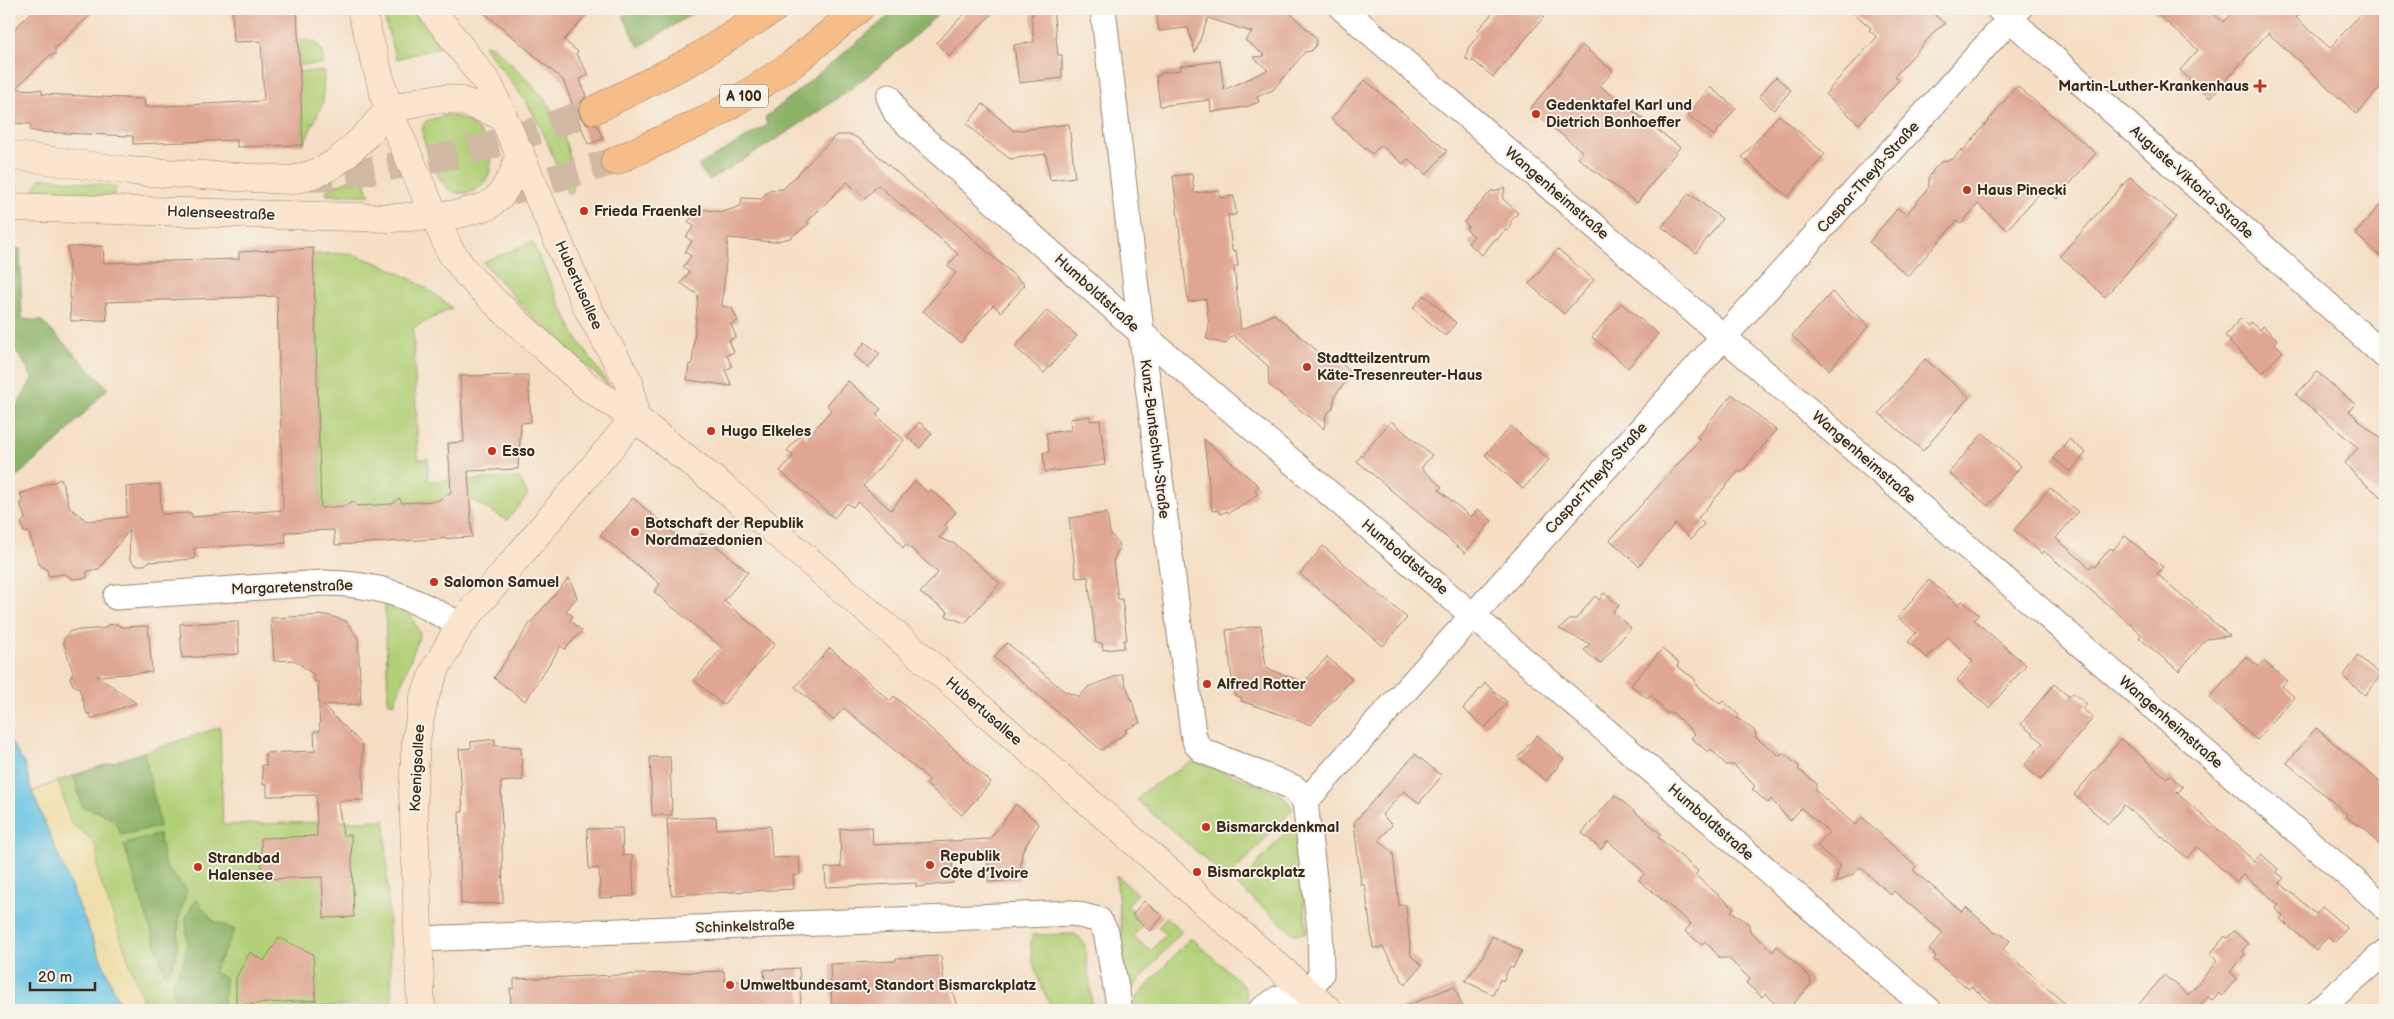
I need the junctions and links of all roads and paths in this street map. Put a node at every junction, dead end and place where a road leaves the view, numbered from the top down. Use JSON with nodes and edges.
{"nodes":[{"id":1,"x":361,"y":9,"type":"edge"},
{"id":2,"x":431,"y":9,"type":"edge"},
{"id":3,"x":774,"y":9,"type":"edge"},
{"id":4,"x":859,"y":9,"type":"edge"},
{"id":5,"x":1103,"y":9,"type":"edge"},
{"id":6,"x":1342,"y":9,"type":"edge"},
{"id":7,"x":2009,"y":12,"type":"edge"},
{"id":8,"x":889,"y":97,"type":"dead end"},
{"id":9,"x":594,"y":110,"type":"tunnel mouth"},
{"id":10,"x":389,"y":112,"type":"junction"},
{"id":11,"x":502,"y":116,"type":"junction"},
{"id":12,"x":520,"y":152,"type":"junction"},
{"id":13,"x":9,"y":155,"type":"edge"},
{"id":14,"x":615,"y":162,"type":"tunnel mouth"},
{"id":15,"x":9,"y":207,"type":"edge"},
{"id":16,"x":434,"y":216,"type":"junction"},
{"id":17,"x":1141,"y":332,"type":"junction"},
{"id":18,"x":1724,"y":337,"type":"junction"},
{"id":19,"x":2385,"y":356,"type":"edge"},
{"id":20,"x":635,"y":418,"type":"junction"},
{"id":21,"x":116,"y":597,"type":"dead end"},
{"id":22,"x":1472,"y":615,"type":"junction"},
{"id":23,"x":460,"y":625,"type":"junction"},
{"id":24,"x":1305,"y":802,"type":"junction"},
{"id":25,"x":2385,"y":907,"type":"edge"},
{"id":26,"x":419,"y":939,"type":"junction"},
{"id":27,"x":2385,"y":952,"type":"edge"},
{"id":28,"x":1313,"y":1004,"type":"edge"},
{"id":29,"x":420,"y":1010,"type":"edge"},
{"id":30,"x":1120,"y":1010,"type":"edge"},
{"id":31,"x":1261,"y":1010,"type":"edge"},
{"id":32,"x":1929,"y":1010,"type":"edge"},
{"id":33,"x":2318,"y":1010,"type":"edge"}],
"edges":[{"from":1,"to":10,"type":"main road"},
{"from":2,"to":11,"type":"main road"},
{"from":3,"to":9,"type":"highway"},
{"from":4,"to":14,"type":"highway","number":"A 100"},
{"from":5,"to":17,"type":"street","name":"Kunz-Buntschuh-Straße"},
{"from":6,"to":18,"type":"street","name":"Wangenheimstraße"},
{"from":7,"to":18,"type":"street","name":"Caspar-Theyß-Straße"},
{"from":7,"to":19,"type":"street","name":"Auguste-Viktoria-Straße"},
{"from":8,"to":17,"type":"street","name":"Humboldtstraße"},
{"from":10,"to":11,"type":"main road"},
{"from":10,"to":13,"type":"main road"},
{"from":10,"to":16,"type":"main road"},
{"from":11,"to":12,"type":"main road"},
{"from":12,"to":16,"type":"main road"},
{"from":12,"to":20,"type":"main road","name":"Hubertusallee"},
{"from":15,"to":16,"type":"main road","name":"Halenseestraße"},
{"from":16,"to":20,"type":"main road","name":"Hubertusallee"},
{"from":17,"to":22,"type":"street","name":"Humboldtstraße"},
{"from":17,"to":24,"type":"street","name":"Kunz-Buntschuh-Straße"},
{"from":18,"to":22,"type":"street","name":"Caspar-Theyß-Straße"},
{"from":18,"to":25,"type":"street","name":"Wangenheimstraße"},
{"from":20,"to":23,"type":"main road","name":"Koenigsallee"},
{"from":20,"to":28,"type":"main road","name":"Hubertusallee"},
{"from":21,"to":23,"type":"street","name":"Margaretenstraße"},
{"from":22,"to":24,"type":"street","name":"Caspar-Theyß-Straße"},
{"from":22,"to":32,"type":"street","name":"Humboldtstraße"},
{"from":23,"to":26,"type":"main road","name":"Koenigsallee"},
{"from":24,"to":28,"type":"street"},
{"from":26,"to":29,"type":"main road","name":"Koenigsallee"},
{"from":26,"to":30,"type":"street","name":"Schinkelstraße"},
{"from":27,"to":33,"type":"street"},
{"from":28,"to":31,"type":"street"}]}
